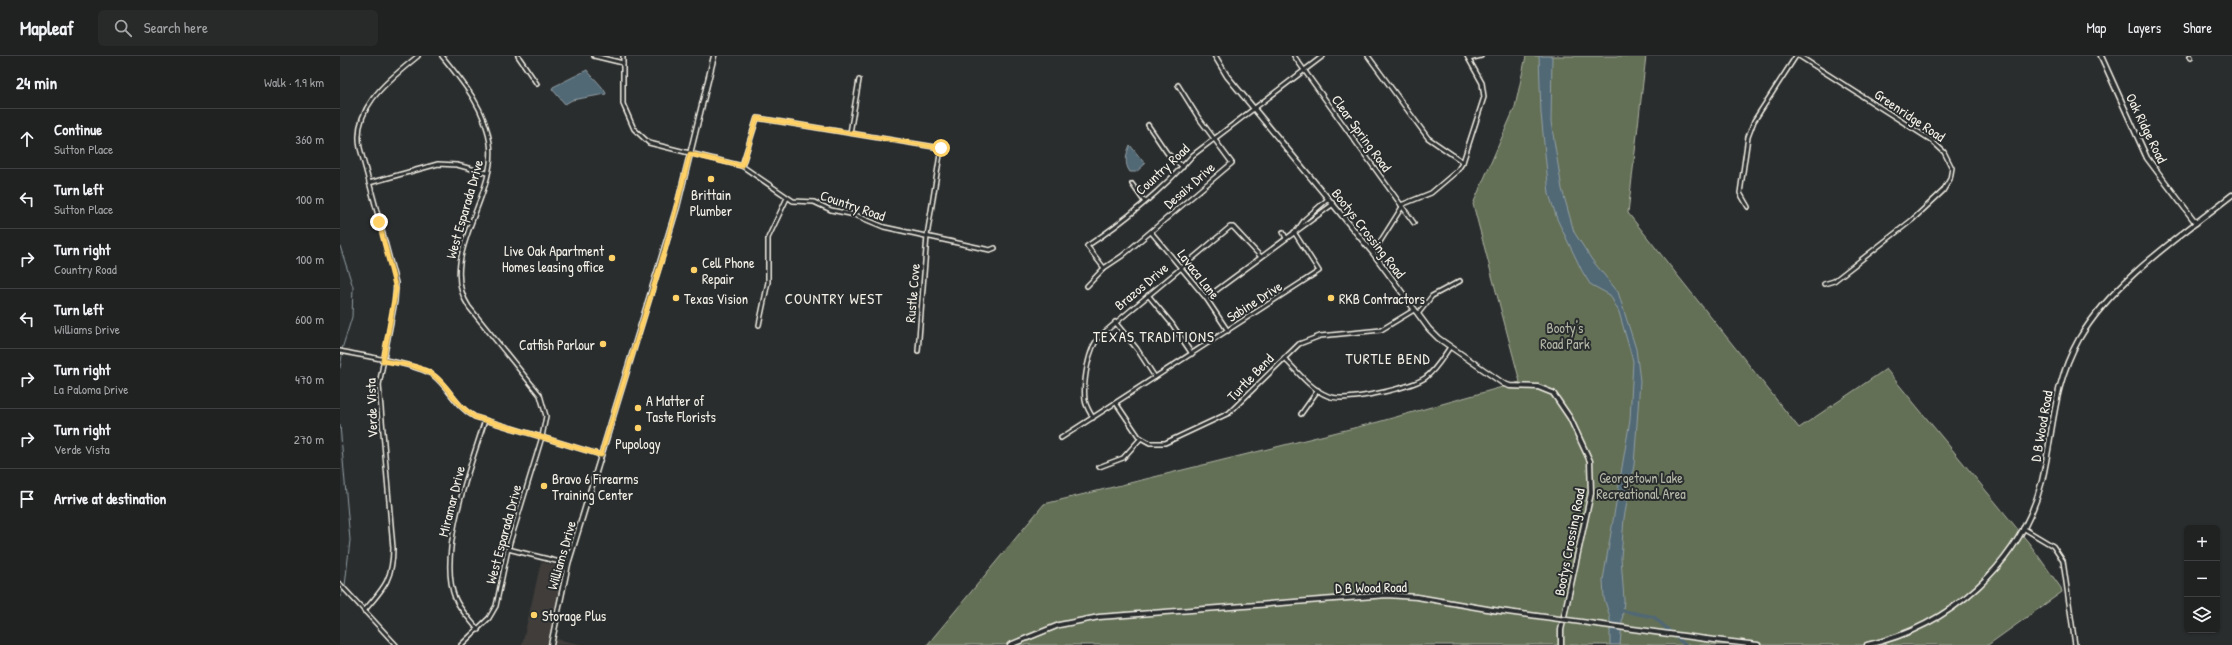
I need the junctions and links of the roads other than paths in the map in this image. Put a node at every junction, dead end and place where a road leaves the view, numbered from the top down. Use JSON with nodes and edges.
{"nodes":[{"id":1,"x":418,"y":56,"type":"edge"},
{"id":2,"x":442,"y":56,"type":"edge"},
{"id":3,"x":518,"y":56,"type":"edge"},
{"id":4,"x":594,"y":56,"type":"edge"},
{"id":5,"x":623,"y":56,"type":"edge"},
{"id":6,"x":714,"y":56,"type":"edge"},
{"id":7,"x":1215,"y":56,"type":"edge"},
{"id":8,"x":1294,"y":56,"type":"edge"},
{"id":9,"x":1323,"y":56,"type":"edge"},
{"id":10,"x":1368,"y":56,"type":"edge"},
{"id":11,"x":1482,"y":56,"type":"edge"},
{"id":12,"x":1798,"y":56,"type":"edge"},
{"id":13,"x":2101,"y":56,"type":"edge"},
{"id":14,"x":1468,"y":58,"type":"edge"},
{"id":15,"x":623,"y":63,"type":"junction"},
{"id":16,"x":1304,"y":72,"type":"junction"},
{"id":17,"x":859,"y":80,"type":"dead end"},
{"id":18,"x":537,"y":84,"type":"dead end"},
{"id":19,"x":1178,"y":85,"type":"dead end"},
{"id":20,"x":1253,"y":108,"type":"junction"},
{"id":21,"x":1148,"y":125,"type":"dead end"},
{"id":22,"x":850,"y":133,"type":"junction"},
{"id":23,"x":1214,"y":140,"type":"junction"},
{"id":24,"x":690,"y":154,"type":"junction"},
{"id":25,"x":1463,"y":162,"type":"junction"},
{"id":26,"x":742,"y":166,"type":"junction"},
{"id":27,"x":1183,"y":167,"type":"junction"},
{"id":28,"x":487,"y":173,"type":"junction"},
{"id":29,"x":369,"y":183,"type":"junction"},
{"id":30,"x":1132,"y":184,"type":"dead end"},
{"id":31,"x":2232,"y":194,"type":"edge"},
{"id":32,"x":788,"y":198,"type":"junction"},
{"id":33,"x":1328,"y":199,"type":"junction"},
{"id":34,"x":1144,"y":201,"type":"junction"},
{"id":35,"x":1333,"y":204,"type":"junction"},
{"id":36,"x":1401,"y":206,"type":"junction"},
{"id":37,"x":1748,"y":207,"type":"dead end"},
{"id":38,"x":1414,"y":223,"type":"dead end"},
{"id":39,"x":2196,"y":223,"type":"junction"},
{"id":40,"x":1298,"y":229,"type":"junction"},
{"id":41,"x":1151,"y":232,"type":"junction"},
{"id":42,"x":1283,"y":232,"type":"dead end"},
{"id":43,"x":1294,"y":232,"type":"junction"},
{"id":44,"x":927,"y":236,"type":"junction"},
{"id":45,"x":1286,"y":238,"type":"junction"},
{"id":46,"x":995,"y":248,"type":"dead end"},
{"id":47,"x":1373,"y":253,"type":"junction"},
{"id":48,"x":1261,"y":257,"type":"junction"},
{"id":49,"x":1181,"y":267,"type":"junction"},
{"id":50,"x":1104,"y":268,"type":"junction"},
{"id":51,"x":1460,"y":281,"type":"dead end"},
{"id":52,"x":1824,"y":284,"type":"dead end"},
{"id":53,"x":1087,"y":286,"type":"dead end"},
{"id":54,"x":1148,"y":295,"type":"junction"},
{"id":55,"x":1206,"y":298,"type":"junction"},
{"id":56,"x":1414,"y":310,"type":"junction"},
{"id":57,"x":1418,"y":314,"type":"junction"},
{"id":58,"x":1115,"y":322,"type":"junction"},
{"id":59,"x":759,"y":325,"type":"dead end"},
{"id":60,"x":1228,"y":331,"type":"junction"},
{"id":61,"x":1450,"y":347,"type":"junction"},
{"id":62,"x":340,"y":351,"type":"edge"},
{"id":63,"x":918,"y":351,"type":"dead end"},
{"id":64,"x":1192,"y":354,"type":"junction"},
{"id":65,"x":1284,"y":358,"type":"junction"},
{"id":66,"x":383,"y":361,"type":"junction"},
{"id":67,"x":1155,"y":377,"type":"junction"},
{"id":68,"x":1318,"y":390,"type":"junction"},
{"id":69,"x":1116,"y":403,"type":"junction"},
{"id":70,"x":1301,"y":414,"type":"dead end"},
{"id":71,"x":1093,"y":418,"type":"junction"},
{"id":72,"x":485,"y":420,"type":"junction"},
{"id":73,"x":542,"y":437,"type":"junction"},
{"id":74,"x":1061,"y":438,"type":"dead end"},
{"id":75,"x":1141,"y":438,"type":"junction"},
{"id":76,"x":601,"y":455,"type":"junction"},
{"id":77,"x":1099,"y":467,"type":"dead end"},
{"id":78,"x":2023,"y":528,"type":"junction"},
{"id":79,"x":508,"y":550,"type":"junction"},
{"id":80,"x":568,"y":564,"type":"junction"},
{"id":81,"x":340,"y":584,"type":"edge"},
{"id":82,"x":364,"y":611,"type":"junction"},
{"id":83,"x":478,"y":630,"type":"junction"},
{"id":84,"x":396,"y":645,"type":"edge"},
{"id":85,"x":461,"y":645,"type":"edge"},
{"id":86,"x":551,"y":645,"type":"edge"},
{"id":87,"x":1010,"y":645,"type":"edge"},
{"id":88,"x":1561,"y":645,"type":"edge"},
{"id":89,"x":1758,"y":645,"type":"edge"},
{"id":90,"x":1867,"y":645,"type":"edge"},
{"id":91,"x":2075,"y":645,"type":"edge"}],
"edges":[{"from":1,"to":29,"type":"street","name":"Verde Vista"},
{"from":2,"to":28,"type":"street","name":"West Esparada Drive"},
{"from":3,"to":18,"type":"street"},
{"from":4,"to":15,"type":"street"},
{"from":5,"to":15,"type":"street","name":"Country Road"},
{"from":6,"to":24,"type":"main road","name":"Williams Drive"},
{"from":7,"to":20,"type":"main road","name":"Bootys Crossing Road"},
{"from":8,"to":16,"type":"street","name":"Clear Spring Road"},
{"from":9,"to":16,"type":"street","name":"Country Road"},
{"from":10,"to":25,"type":"street"},
{"from":11,"to":14,"type":"street"},
{"from":12,"to":37,"type":"street"},
{"from":12,"to":52,"type":"street","name":"Greenridge Road"},
{"from":13,"to":39,"type":"main road","name":"Oak Ridge Road"},
{"from":14,"to":25,"type":"street"},
{"from":15,"to":24,"type":"street","name":"Country Road"},
{"from":16,"to":20,"type":"street","name":"Country Road"},
{"from":16,"to":36,"type":"street","name":"Clear Spring Road"},
{"from":17,"to":22,"type":"street"},
{"from":19,"to":23,"type":"street","name":"Desaix Drive"},
{"from":20,"to":23,"type":"street","name":"Country Road"},
{"from":20,"to":33,"type":"main road","name":"Bootys Crossing Road"},
{"from":21,"to":27,"type":"street"},
{"from":22,"to":26,"type":"street"},
{"from":22,"to":44,"type":"street","name":"Rustle Cove"},
{"from":23,"to":27,"type":"street","name":"Country Road"},
{"from":23,"to":41,"type":"street","name":"Desaix Drive"},
{"from":24,"to":26,"type":"street","name":"Country Road"},
{"from":24,"to":76,"type":"main road","name":"Williams Drive"},
{"from":25,"to":36,"type":"street"},
{"from":26,"to":32,"type":"street","name":"Country Road"},
{"from":27,"to":34,"type":"street","name":"Country Road"},
{"from":28,"to":29,"type":"street"},
{"from":28,"to":73,"type":"street","name":"West Esparada Drive"},
{"from":29,"to":66,"type":"street","name":"Verde Vista"},
{"from":30,"to":34,"type":"street"},
{"from":31,"to":39,"type":"main road","name":"D B Wood Road"},
{"from":32,"to":44,"type":"street","name":"Country Road"},
{"from":32,"to":59,"type":"street"},
{"from":33,"to":35,"type":"main road","name":"Bootys Crossing Road"},
{"from":33,"to":40,"type":"street"},
{"from":34,"to":50,"type":"street","name":"Country Road"},
{"from":35,"to":40,"type":"street"},
{"from":35,"to":47,"type":"main road","name":"Bootys Crossing Road"},
{"from":36,"to":38,"type":"street","name":"Clear Spring Road"},
{"from":36,"to":47,"type":"street"},
{"from":39,"to":78,"type":"main road","name":"D B Wood Road"},
{"from":40,"to":43,"type":"street"},
{"from":41,"to":49,"type":"street","name":"Lavaca Lane"},
{"from":41,"to":50,"type":"street","name":"Desaix Drive"},
{"from":42,"to":45,"type":"street"},
{"from":43,"to":45,"type":"street"},
{"from":43,"to":60,"type":"street","name":"Sabine Drive"},
{"from":44,"to":46,"type":"street","name":"Country Road"},
{"from":44,"to":63,"type":"street","name":"Rustle Cove"},
{"from":45,"to":48,"type":"street"},
{"from":47,"to":56,"type":"main road","name":"Bootys Crossing Road"},
{"from":48,"to":49,"type":"street","name":"Brazos Drive"},
{"from":48,"to":55,"type":"street"},
{"from":49,"to":54,"type":"street","name":"Brazos Drive"},
{"from":49,"to":55,"type":"street","name":"Lavaca Lane"},
{"from":50,"to":53,"type":"street","name":"Desaix Drive"},
{"from":51,"to":57,"type":"street"},
{"from":54,"to":58,"type":"street","name":"Brazos Drive"},
{"from":54,"to":64,"type":"street"},
{"from":55,"to":60,"type":"street","name":"Lavaca Lane"},
{"from":56,"to":57,"type":"main road","name":"Bootys Crossing Road"},
{"from":56,"to":65,"type":"street","name":"Turtle Bend"},
{"from":57,"to":61,"type":"main road","name":"Bootys Crossing Road"},
{"from":58,"to":67,"type":"street"},
{"from":58,"to":71,"type":"street","name":"Brazos Drive"},
{"from":60,"to":64,"type":"street","name":"Sabine Drive"},
{"from":61,"to":68,"type":"street"},
{"from":61,"to":88,"type":"main road","name":"Bootys Crossing Road"},
{"from":62,"to":66,"type":"street"},
{"from":64,"to":67,"type":"street","name":"Sabine Drive"},
{"from":65,"to":68,"type":"street"},
{"from":65,"to":75,"type":"street","name":"Turtle Bend"},
{"from":66,"to":72,"type":"street"},
{"from":66,"to":82,"type":"street","name":"Verde Vista"},
{"from":67,"to":69,"type":"street","name":"Sabine Drive"},
{"from":68,"to":70,"type":"street"},
{"from":69,"to":71,"type":"street","name":"Sabine Drive"},
{"from":69,"to":75,"type":"street"},
{"from":71,"to":74,"type":"street","name":"Sabine Drive"},
{"from":72,"to":73,"type":"street"},
{"from":72,"to":83,"type":"street","name":"Miramar Drive"},
{"from":73,"to":76,"type":"street"},
{"from":73,"to":79,"type":"street","name":"West Esparada Drive"},
{"from":75,"to":77,"type":"street"},
{"from":76,"to":80,"type":"main road","name":"Williams Drive"},
{"from":78,"to":90,"type":"main road","name":"D B Wood Road"},
{"from":78,"to":91,"type":"street"},
{"from":79,"to":80,"type":"street"},
{"from":79,"to":83,"type":"street","name":"West Esparada Drive"},
{"from":80,"to":86,"type":"main road","name":"Williams Drive"},
{"from":81,"to":82,"type":"street"},
{"from":82,"to":84,"type":"street"},
{"from":83,"to":85,"type":"street","name":"West Esparada Drive"},
{"from":87,"to":89,"type":"main road","name":"D B Wood Road","bridge":true}]}
